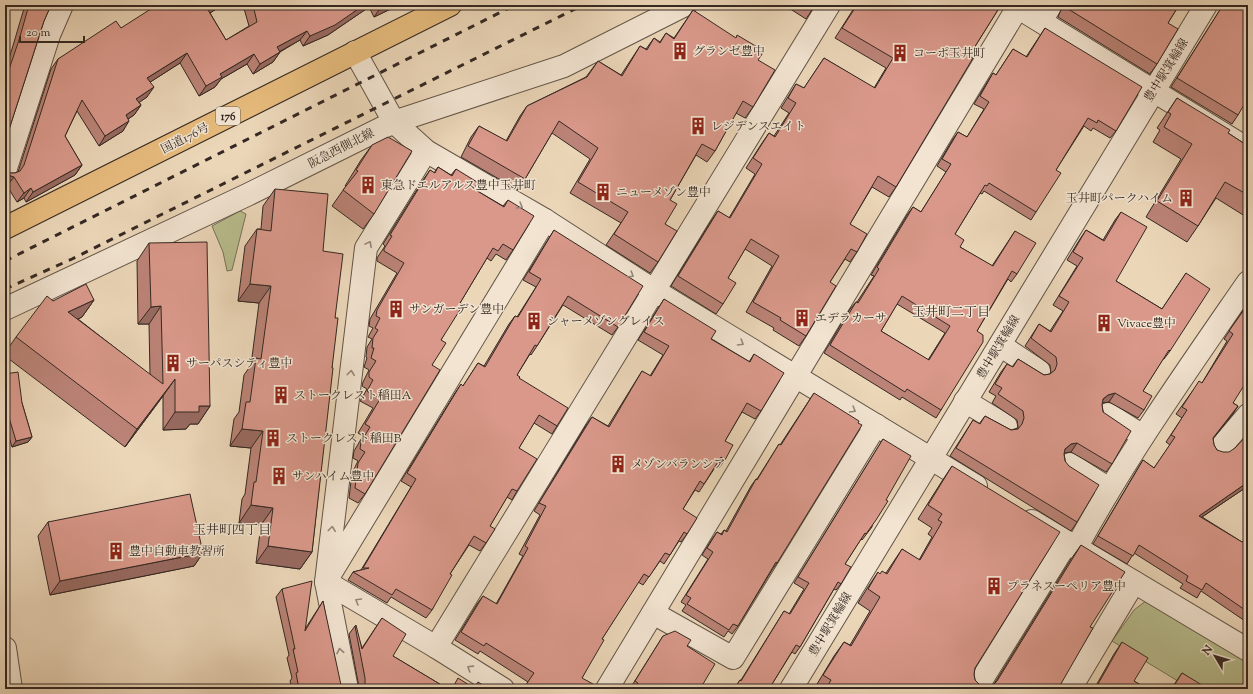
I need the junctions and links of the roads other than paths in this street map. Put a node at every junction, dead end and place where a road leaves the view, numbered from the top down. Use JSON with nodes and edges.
{"nodes":[{"id":1,"x":62,"y":5,"type":"edge"},
{"id":2,"x":450,"y":5,"type":"edge"},
{"id":3,"x":685,"y":5,"type":"edge"},
{"id":4,"x":829,"y":5,"type":"edge"},
{"id":5,"x":1206,"y":5,"type":"edge"},
{"id":6,"x":1016,"y":6,"type":"edge"},
{"id":7,"x":1046,"y":13,"type":"edge"},
{"id":8,"x":355,"y":52,"type":"junction"},
{"id":9,"x":1152,"y":91,"type":"junction"},
{"id":10,"x":394,"y":122,"type":"junction"},
{"id":11,"x":1248,"y":149,"type":"edge"},
{"id":12,"x":426,"y":151,"type":"junction"},
{"id":13,"x":5,"y":171,"type":"edge"},
{"id":14,"x":545,"y":220,"type":"junction"},
{"id":15,"x":5,"y":228,"type":"edge"},
{"id":16,"x":1248,"y":282,"type":"edge"},
{"id":17,"x":655,"y":290,"type":"junction"},
{"id":18,"x":5,"y":309,"type":"edge"},
{"id":19,"x":1000,"y":345,"type":"junction"},
{"id":20,"x":1039,"y":371,"type":"edge"},
{"id":21,"x":797,"y":376,"type":"junction"},
{"id":22,"x":966,"y":401,"type":"junction"},
{"id":23,"x":1108,"y":414,"type":"edge"},
{"id":24,"x":1248,"y":414,"type":"edge"},
{"id":25,"x":876,"y":425,"type":"junction"},
{"id":26,"x":1006,"y":426,"type":"edge"},
{"id":27,"x":1143,"y":436,"type":"junction"},
{"id":28,"x":1220,"y":448,"type":"dead end"},
{"id":29,"x":931,"y":458,"type":"junction"},
{"id":30,"x":1070,"y":464,"type":"dead end"},
{"id":31,"x":1109,"y":489,"type":"junction"},
{"id":32,"x":995,"y":498,"type":"edge"},
{"id":33,"x":1015,"y":510,"type":"edge"},
{"id":34,"x":1072,"y":545,"type":"junction"},
{"id":35,"x":326,"y":582,"type":"junction"},
{"id":36,"x":1134,"y":582,"type":"junction"},
{"id":37,"x":653,"y":613,"type":"junction"},
{"id":38,"x":436,"y":647,"type":"junction"},
{"id":39,"x":5,"y":648,"type":"edge"},
{"id":40,"x":1248,"y":650,"type":"edge"},
{"id":41,"x":11,"y":689,"type":"edge"},
{"id":42,"x":347,"y":689,"type":"edge"},
{"id":43,"x":503,"y":689,"type":"edge"},
{"id":44,"x":607,"y":689,"type":"edge"},
{"id":45,"x":791,"y":689,"type":"edge"},
{"id":46,"x":976,"y":689,"type":"edge"},
{"id":47,"x":1070,"y":689,"type":"edge"}],
"edges":[{"from":1,"to":13,"type":"street"},
{"from":2,"to":8,"type":"highway","name":"国道176号","number":"176"},
{"from":3,"to":10,"type":"street","name":"阪急西側北線"},
{"from":4,"to":17,"type":"street"},
{"from":5,"to":9,"type":"street","name":"豊中駅箕輪線"},
{"from":6,"to":7,"type":"street"},
{"from":6,"to":21,"type":"street"},
{"from":7,"to":9,"type":"street"},
{"from":8,"to":10,"type":"street"},
{"from":8,"to":15,"type":"highway","name":"国道176号","number":"176"},
{"from":9,"to":11,"type":"street"},
{"from":9,"to":19,"type":"street","name":"豊中駅箕輪線"},
{"from":10,"to":12,"type":"street"},
{"from":10,"to":18,"type":"street","name":"阪急西側北線"},
{"from":12,"to":14,"type":"street","one_way":true},
{"from":35,"to":12,"type":"street","one_way":true},
{"from":14,"to":17,"type":"street","one_way":true},
{"from":14,"to":35,"type":"street"},
{"from":16,"to":27,"type":"street"},
{"from":17,"to":21,"type":"street","one_way":true},
{"from":17,"to":38,"type":"street"},
{"from":19,"to":20,"type":"street"},
{"from":19,"to":22,"type":"street","name":"豊中駅箕輪線"},
{"from":21,"to":25,"type":"street","one_way":true},
{"from":21,"to":37,"type":"street"},
{"from":22,"to":26,"type":"street"},
{"from":22,"to":29,"type":"street","name":"豊中駅箕輪線"},
{"from":23,"to":27,"type":"street"},
{"from":24,"to":28,"type":"street"},
{"from":25,"to":29,"type":"street"},
{"from":25,"to":37,"type":"street"},
{"from":27,"to":31,"type":"street"},
{"from":29,"to":32,"type":"street"},
{"from":29,"to":45,"type":"street","name":"豊中駅箕輪線"},
{"from":30,"to":31,"type":"street"},
{"from":31,"to":34,"type":"street"},
{"from":33,"to":34,"type":"street"},
{"from":34,"to":36,"type":"street"},
{"from":34,"to":46,"type":"street"},
{"from":38,"to":35,"type":"street","one_way":true},
{"from":42,"to":35,"type":"street","one_way":true},
{"from":36,"to":40,"type":"street"},
{"from":36,"to":47,"type":"street"},
{"from":37,"to":44,"type":"street"},
{"from":43,"to":38,"type":"street","one_way":true},
{"from":39,"to":41,"type":"street"}]}
